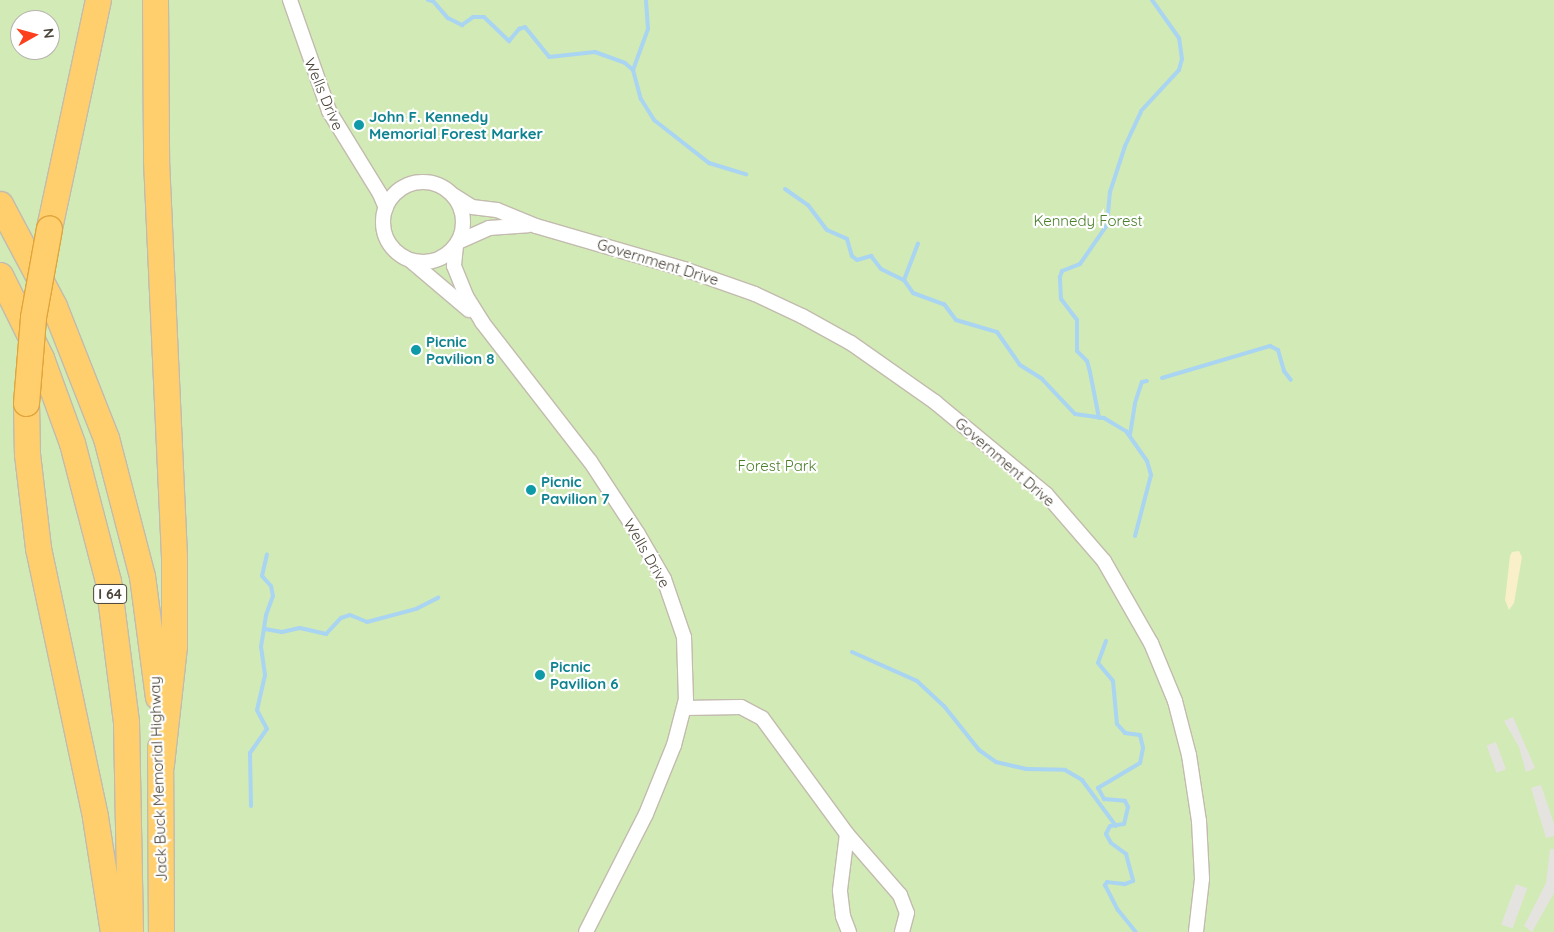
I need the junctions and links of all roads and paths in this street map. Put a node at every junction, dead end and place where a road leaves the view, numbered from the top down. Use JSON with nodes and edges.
{"nodes":[{"id":1,"x":98,"y":0,"type":"edge"},
{"id":2,"x":155,"y":0,"type":"edge"},
{"id":3,"x":290,"y":0,"type":"edge"},
{"id":4,"x":453,"y":195,"type":"junction"},
{"id":5,"x":0,"y":204,"type":"edge"},
{"id":6,"x":386,"y":208,"type":"junction"},
{"id":7,"x":536,"y":226,"type":"junction"},
{"id":8,"x":458,"y":243,"type":"junction"},
{"id":9,"x":409,"y":260,"type":"junction"},
{"id":10,"x":0,"y":275,"type":"edge"},
{"id":11,"x":482,"y":322,"type":"junction"},
{"id":12,"x":685,"y":708,"type":"junction"},
{"id":13,"x":161,"y":764,"type":"junction"},
{"id":14,"x":847,"y":834,"type":"junction"},
{"id":15,"x":112,"y":932,"type":"edge"},
{"id":16,"x":130,"y":932,"type":"edge"},
{"id":17,"x":161,"y":932,"type":"edge"},
{"id":18,"x":586,"y":932,"type":"edge"},
{"id":19,"x":849,"y":932,"type":"edge"},
{"id":20,"x":902,"y":932,"type":"edge"},
{"id":21,"x":1196,"y":932,"type":"edge"}],
"edges":[{"from":1,"to":15,"type":"highway","bridge":true},
{"from":2,"to":13,"type":"highway"},
{"from":3,"to":6,"type":"street","name":"Wells Drive"},
{"from":4,"to":6,"type":"street"},
{"from":4,"to":7,"type":"street","name":"Government Drive"},
{"from":4,"to":8,"type":"street"},
{"from":5,"to":13,"type":"highway","name":"Jack Buck Memorial Highway","number":"I 64"},
{"from":6,"to":9,"type":"street"},
{"from":7,"to":8,"type":"street","name":"Government Drive"},
{"from":7,"to":21,"type":"street","name":"Government Drive"},
{"from":8,"to":9,"type":"street"},
{"from":8,"to":11,"type":"street","name":"Wells Drive"},
{"from":9,"to":11,"type":"street","name":"Wells Drive"},
{"from":10,"to":16,"type":"highway","name":"Jack Buck Memorial Highway","number":"I 64"},
{"from":11,"to":12,"type":"street","name":"Wells Drive"},
{"from":12,"to":14,"type":"street"},
{"from":12,"to":18,"type":"street","name":"Wells Drive"},
{"from":13,"to":17,"type":"highway","name":"Jack Buck Memorial Highway","number":"I 64"},
{"from":14,"to":19,"type":"street"},
{"from":14,"to":20,"type":"street"}]}
